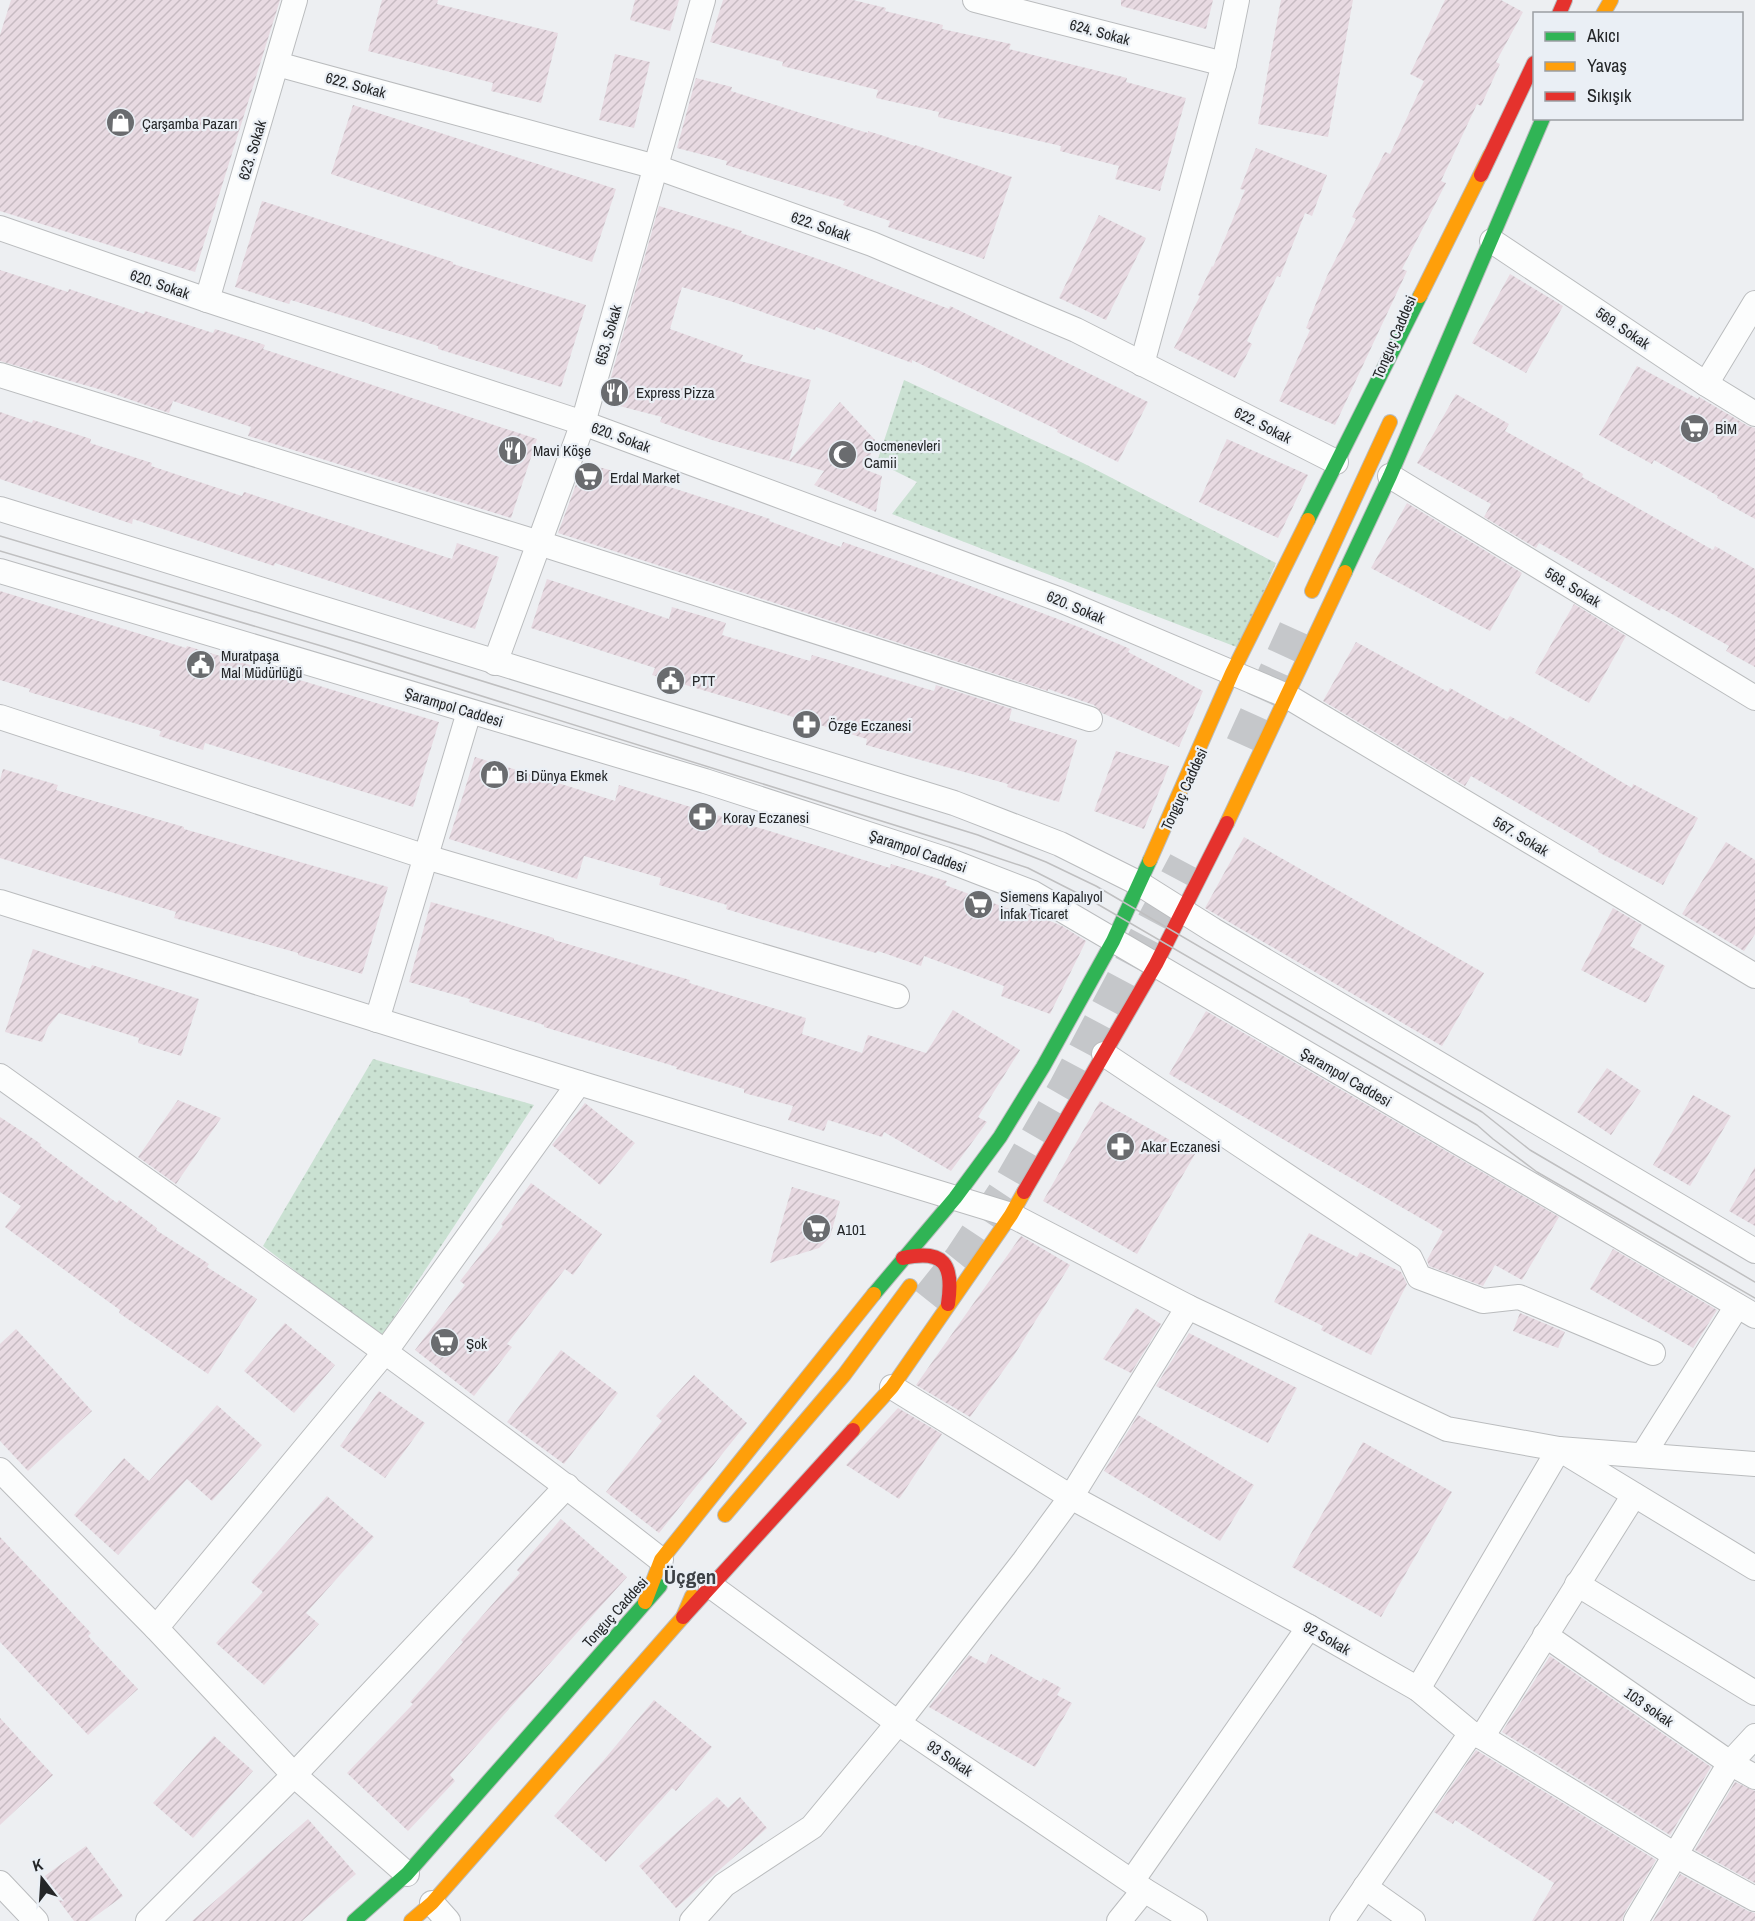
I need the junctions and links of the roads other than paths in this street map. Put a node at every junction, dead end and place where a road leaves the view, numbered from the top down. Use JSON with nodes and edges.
{"nodes":[{"id":1,"x":295,"y":0,"type":"edge"},
{"id":2,"x":703,"y":0,"type":"edge"},
{"id":3,"x":975,"y":0,"type":"edge"},
{"id":4,"x":1237,"y":0,"type":"edge"},
{"id":5,"x":277,"y":64,"type":"junction"},
{"id":6,"x":1224,"y":64,"type":"junction"},
{"id":7,"x":1533,"y":65,"type":"edge"},
{"id":8,"x":1542,"y":120,"type":"edge"},
{"id":9,"x":1542,"y":120,"type":"edge"},
{"id":10,"x":1490,"y":155,"type":"junction"},
{"id":11,"x":656,"y":167,"type":"junction"},
{"id":12,"x":1486,"y":217,"type":"dead end"},
{"id":13,"x":0,"y":228,"type":"edge"},
{"id":14,"x":1492,"y":241,"type":"junction"},
{"id":15,"x":207,"y":300,"type":"junction"},
{"id":16,"x":1755,"y":303,"type":"edge"},
{"id":17,"x":1142,"y":364,"type":"junction"},
{"id":18,"x":0,"y":375,"type":"edge"},
{"id":19,"x":1393,"y":381,"type":"dead end"},
{"id":20,"x":1706,"y":384,"type":"junction"},
{"id":21,"x":1396,"y":409,"type":"dead end"},
{"id":22,"x":1379,"y":414,"type":"dead end"},
{"id":23,"x":1755,"y":414,"type":"edge"},
{"id":24,"x":583,"y":423,"type":"junction"},
{"id":25,"x":1336,"y":462,"type":"junction"},
{"id":26,"x":1390,"y":476,"type":"junction"},
{"id":27,"x":1340,"y":497,"type":"dead end"},
{"id":28,"x":0,"y":509,"type":"edge"},
{"id":29,"x":539,"y":543,"type":"junction"},
{"id":30,"x":0,"y":571,"type":"edge"},
{"id":31,"x":1305,"y":608,"type":"dead end"},
{"id":32,"x":495,"y":663,"type":"junction"},
{"id":33,"x":1232,"y":673,"type":"junction"},
{"id":34,"x":1287,"y":696,"type":"junction"},
{"id":35,"x":1755,"y":698,"type":"edge"},
{"id":36,"x":469,"y":712,"type":"junction"},
{"id":37,"x":0,"y":717,"type":"edge"},
{"id":38,"x":1090,"y":719,"type":"dead end"},
{"id":39,"x":426,"y":856,"type":"junction"},
{"id":40,"x":1140,"y":884,"type":"junction"},
{"id":41,"x":0,"y":902,"type":"edge"},
{"id":42,"x":1182,"y":909,"type":"junction"},
{"id":43,"x":1113,"y":941,"type":"junction"},
{"id":44,"x":1156,"y":964,"type":"junction"},
{"id":45,"x":1755,"y":976,"type":"edge"},
{"id":46,"x":897,"y":996,"type":"dead end"},
{"id":47,"x":377,"y":1020,"type":"junction"},
{"id":48,"x":1104,"y":1054,"type":"junction"},
{"id":49,"x":0,"y":1076,"type":"edge"},
{"id":50,"x":579,"y":1083,"type":"junction"},
{"id":51,"x":955,"y":1198,"type":"junction"},
{"id":52,"x":1011,"y":1215,"type":"junction"},
{"id":53,"x":1755,"y":1251,"type":"edge"},
{"id":54,"x":903,"y":1258,"type":"junction"},
{"id":55,"x":910,"y":1286,"type":"dead end"},
{"id":56,"x":948,"y":1304,"type":"junction"},
{"id":57,"x":1188,"y":1307,"type":"junction"},
{"id":58,"x":1746,"y":1311,"type":"edge"},
{"id":59,"x":385,"y":1352,"type":"junction"},
{"id":60,"x":1653,"y":1353,"type":"dead end"},
{"id":61,"x":892,"y":1387,"type":"junction"},
{"id":62,"x":1559,"y":1449,"type":"junction"},
{"id":63,"x":1643,"y":1455,"type":"junction"},
{"id":64,"x":1755,"y":1464,"type":"edge"},
{"id":65,"x":0,"y":1470,"type":"edge"},
{"id":66,"x":567,"y":1486,"type":"junction"},
{"id":67,"x":1634,"y":1495,"type":"junction"},
{"id":68,"x":1071,"y":1497,"type":"junction"},
{"id":69,"x":713,"y":1528,"type":"dead end"},
{"id":70,"x":1755,"y":1568,"type":"edge"},
{"id":71,"x":664,"y":1570,"type":"junction"},
{"id":72,"x":705,"y":1582,"type":"junction"},
{"id":73,"x":1577,"y":1584,"type":"junction"},
{"id":74,"x":645,"y":1602,"type":"junction"},
{"id":75,"x":1309,"y":1627,"type":"junction"},
{"id":76,"x":156,"y":1628,"type":"junction"},
{"id":77,"x":1545,"y":1635,"type":"junction"},
{"id":78,"x":1418,"y":1689,"type":"junction"},
{"id":79,"x":1755,"y":1693,"type":"edge"},
{"id":80,"x":898,"y":1723,"type":"junction"},
{"id":81,"x":1477,"y":1735,"type":"junction"},
{"id":82,"x":1755,"y":1736,"type":"edge"},
{"id":83,"x":1730,"y":1763,"type":"junction"},
{"id":84,"x":294,"y":1775,"type":"junction"},
{"id":85,"x":1755,"y":1777,"type":"edge"},
{"id":86,"x":1675,"y":1855,"type":"junction"},
{"id":87,"x":407,"y":1874,"type":"junction"},
{"id":88,"x":0,"y":1883,"type":"edge"},
{"id":89,"x":1138,"y":1886,"type":"junction"},
{"id":90,"x":1365,"y":1887,"type":"junction"},
{"id":91,"x":1755,"y":1899,"type":"edge"},
{"id":92,"x":432,"y":1904,"type":"junction"},
{"id":93,"x":36,"y":1921,"type":"edge"},
{"id":94,"x":148,"y":1921,"type":"edge"},
{"id":95,"x":354,"y":1921,"type":"edge"},
{"id":96,"x":411,"y":1921,"type":"edge"},
{"id":97,"x":448,"y":1921,"type":"edge"},
{"id":98,"x":692,"y":1921,"type":"edge"},
{"id":99,"x":1119,"y":1921,"type":"edge"},
{"id":100,"x":1195,"y":1921,"type":"edge"},
{"id":101,"x":1342,"y":1921,"type":"edge"},
{"id":102,"x":1413,"y":1921,"type":"edge"},
{"id":103,"x":1636,"y":1921,"type":"edge"}],
"edges":[{"from":1,"to":5,"type":"street","name":"623. Sokak"},
{"from":2,"to":11,"type":"street","name":"653. Sokak"},
{"from":3,"to":6,"type":"street","name":"624. Sokak"},
{"from":4,"to":6,"type":"street"},
{"from":5,"to":11,"type":"street","name":"622. Sokak"},
{"from":5,"to":15,"type":"street","name":"623. Sokak"},
{"from":6,"to":17,"type":"street"},
{"from":7,"to":10,"type":"main road","name":"Tonguç Caddesi"},
{"from":8,"to":12,"type":"main road"},
{"from":9,"to":14,"type":"main road"},
{"from":10,"to":19,"type":"main road","name":"Tonguç Caddesi"},
{"from":10,"to":25,"type":"main road"},
{"from":11,"to":17,"type":"street","name":"622. Sokak"},
{"from":11,"to":24,"type":"street","name":"653. Sokak"},
{"from":13,"to":15,"type":"street","name":"620. Sokak"},
{"from":14,"to":20,"type":"street","name":"569. Sokak"},
{"from":14,"to":26,"type":"main road"},
{"from":15,"to":24,"type":"street","name":"620. Sokak"},
{"from":16,"to":20,"type":"street"},
{"from":17,"to":25,"type":"street","name":"622. Sokak"},
{"from":18,"to":29,"type":"street"},
{"from":20,"to":23,"type":"street","name":"569. Sokak"},
{"from":21,"to":31,"type":"main road"},
{"from":22,"to":27,"type":"main road"},
{"from":24,"to":29,"type":"street","name":"653. Sokak"},
{"from":24,"to":33,"type":"street","name":"620. Sokak"},
{"from":25,"to":33,"type":"main road"},
{"from":26,"to":34,"type":"main road"},
{"from":26,"to":35,"type":"street","name":"568. Sokak"},
{"from":28,"to":32,"type":"street"},
{"from":29,"to":32,"type":"street","name":"653. Sokak"},
{"from":29,"to":38,"type":"street"},
{"from":30,"to":36,"type":"street","name":"Şarampol Caddesi"},
{"from":32,"to":40,"type":"street"},
{"from":33,"to":34,"type":"street","name":"620. Sokak"},
{"from":33,"to":40,"type":"main road"},
{"from":34,"to":42,"type":"main road"},
{"from":34,"to":45,"type":"street","name":"567. Sokak"},
{"from":36,"to":39,"type":"street"},
{"from":36,"to":43,"type":"street","name":"Şarampol Caddesi"},
{"from":37,"to":39,"type":"street"},
{"from":39,"to":46,"type":"street"},
{"from":39,"to":47,"type":"street"},
{"from":40,"to":42,"type":"street"},
{"from":40,"to":43,"type":"main road"},
{"from":41,"to":47,"type":"street"},
{"from":42,"to":44,"type":"main road"},
{"from":42,"to":53,"type":"street"},
{"from":43,"to":44,"type":"street","name":"Şarampol Caddesi"},
{"from":43,"to":51,"type":"main road"},
{"from":44,"to":48,"type":"main road"},
{"from":44,"to":58,"type":"street","name":"Şarampol Caddesi"},
{"from":47,"to":50,"type":"street"},
{"from":48,"to":52,"type":"main road"},
{"from":48,"to":60,"type":"street"},
{"from":49,"to":59,"type":"street"},
{"from":50,"to":51,"type":"street"},
{"from":50,"to":59,"type":"street"},
{"from":51,"to":52,"type":"street"},
{"from":51,"to":54,"type":"main road"},
{"from":52,"to":56,"type":"main road"},
{"from":52,"to":57,"type":"street"},
{"from":54,"to":56,"type":"main road"},
{"from":54,"to":71,"type":"main road"},
{"from":55,"to":69,"type":"main road"},
{"from":56,"to":61,"type":"main road"},
{"from":57,"to":62,"type":"street"},
{"from":57,"to":68,"type":"street"},
{"from":58,"to":63,"type":"street"},
{"from":59,"to":66,"type":"street"},
{"from":59,"to":76,"type":"street"},
{"from":61,"to":68,"type":"street","name":"92 Sokak"},
{"from":61,"to":72,"type":"main road"},
{"from":62,"to":63,"type":"street"},
{"from":62,"to":67,"type":"street"},
{"from":62,"to":78,"type":"street"},
{"from":63,"to":64,"type":"street"},
{"from":65,"to":76,"type":"street"},
{"from":66,"to":71,"type":"street"},
{"from":66,"to":84,"type":"street"},
{"from":67,"to":70,"type":"street"},
{"from":67,"to":73,"type":"street"},
{"from":68,"to":75,"type":"street","name":"92 Sokak"},
{"from":68,"to":80,"type":"street"},
{"from":71,"to":74,"type":"main road","name":"Tonguç Caddesi"},
{"from":71,"to":74,"type":"main road"},
{"from":72,"to":80,"type":"street","name":"93 Sokak"},
{"from":72,"to":92,"type":"main road"},
{"from":73,"to":77,"type":"street"},
{"from":73,"to":79,"type":"street"},
{"from":74,"to":87,"type":"main road","name":"Tonguç Caddesi"},
{"from":75,"to":78,"type":"street","name":"92 Sokak"},
{"from":75,"to":89,"type":"street"},
{"from":76,"to":84,"type":"street"},
{"from":77,"to":81,"type":"street"},
{"from":77,"to":83,"type":"street","name":"103 sokak"},
{"from":78,"to":81,"type":"street","name":"92 Sokak"},
{"from":80,"to":89,"type":"street","name":"93 Sokak"},
{"from":80,"to":98,"type":"street"},
{"from":81,"to":86,"type":"street","name":"92 Sokak"},
{"from":81,"to":90,"type":"street"},
{"from":82,"to":83,"type":"street"},
{"from":83,"to":85,"type":"street","name":"103 sokak"},
{"from":83,"to":86,"type":"street"},
{"from":84,"to":87,"type":"street"},
{"from":84,"to":94,"type":"street"},
{"from":86,"to":91,"type":"street","name":"92 Sokak"},
{"from":86,"to":103,"type":"street"},
{"from":87,"to":95,"type":"main road","name":"Tonguç Caddesi"},
{"from":88,"to":93,"type":"street"},
{"from":89,"to":99,"type":"street"},
{"from":89,"to":100,"type":"street","name":"93 Sokak"},
{"from":90,"to":101,"type":"street"},
{"from":90,"to":102,"type":"street"},
{"from":92,"to":96,"type":"main road"},
{"from":92,"to":97,"type":"street"}]}
